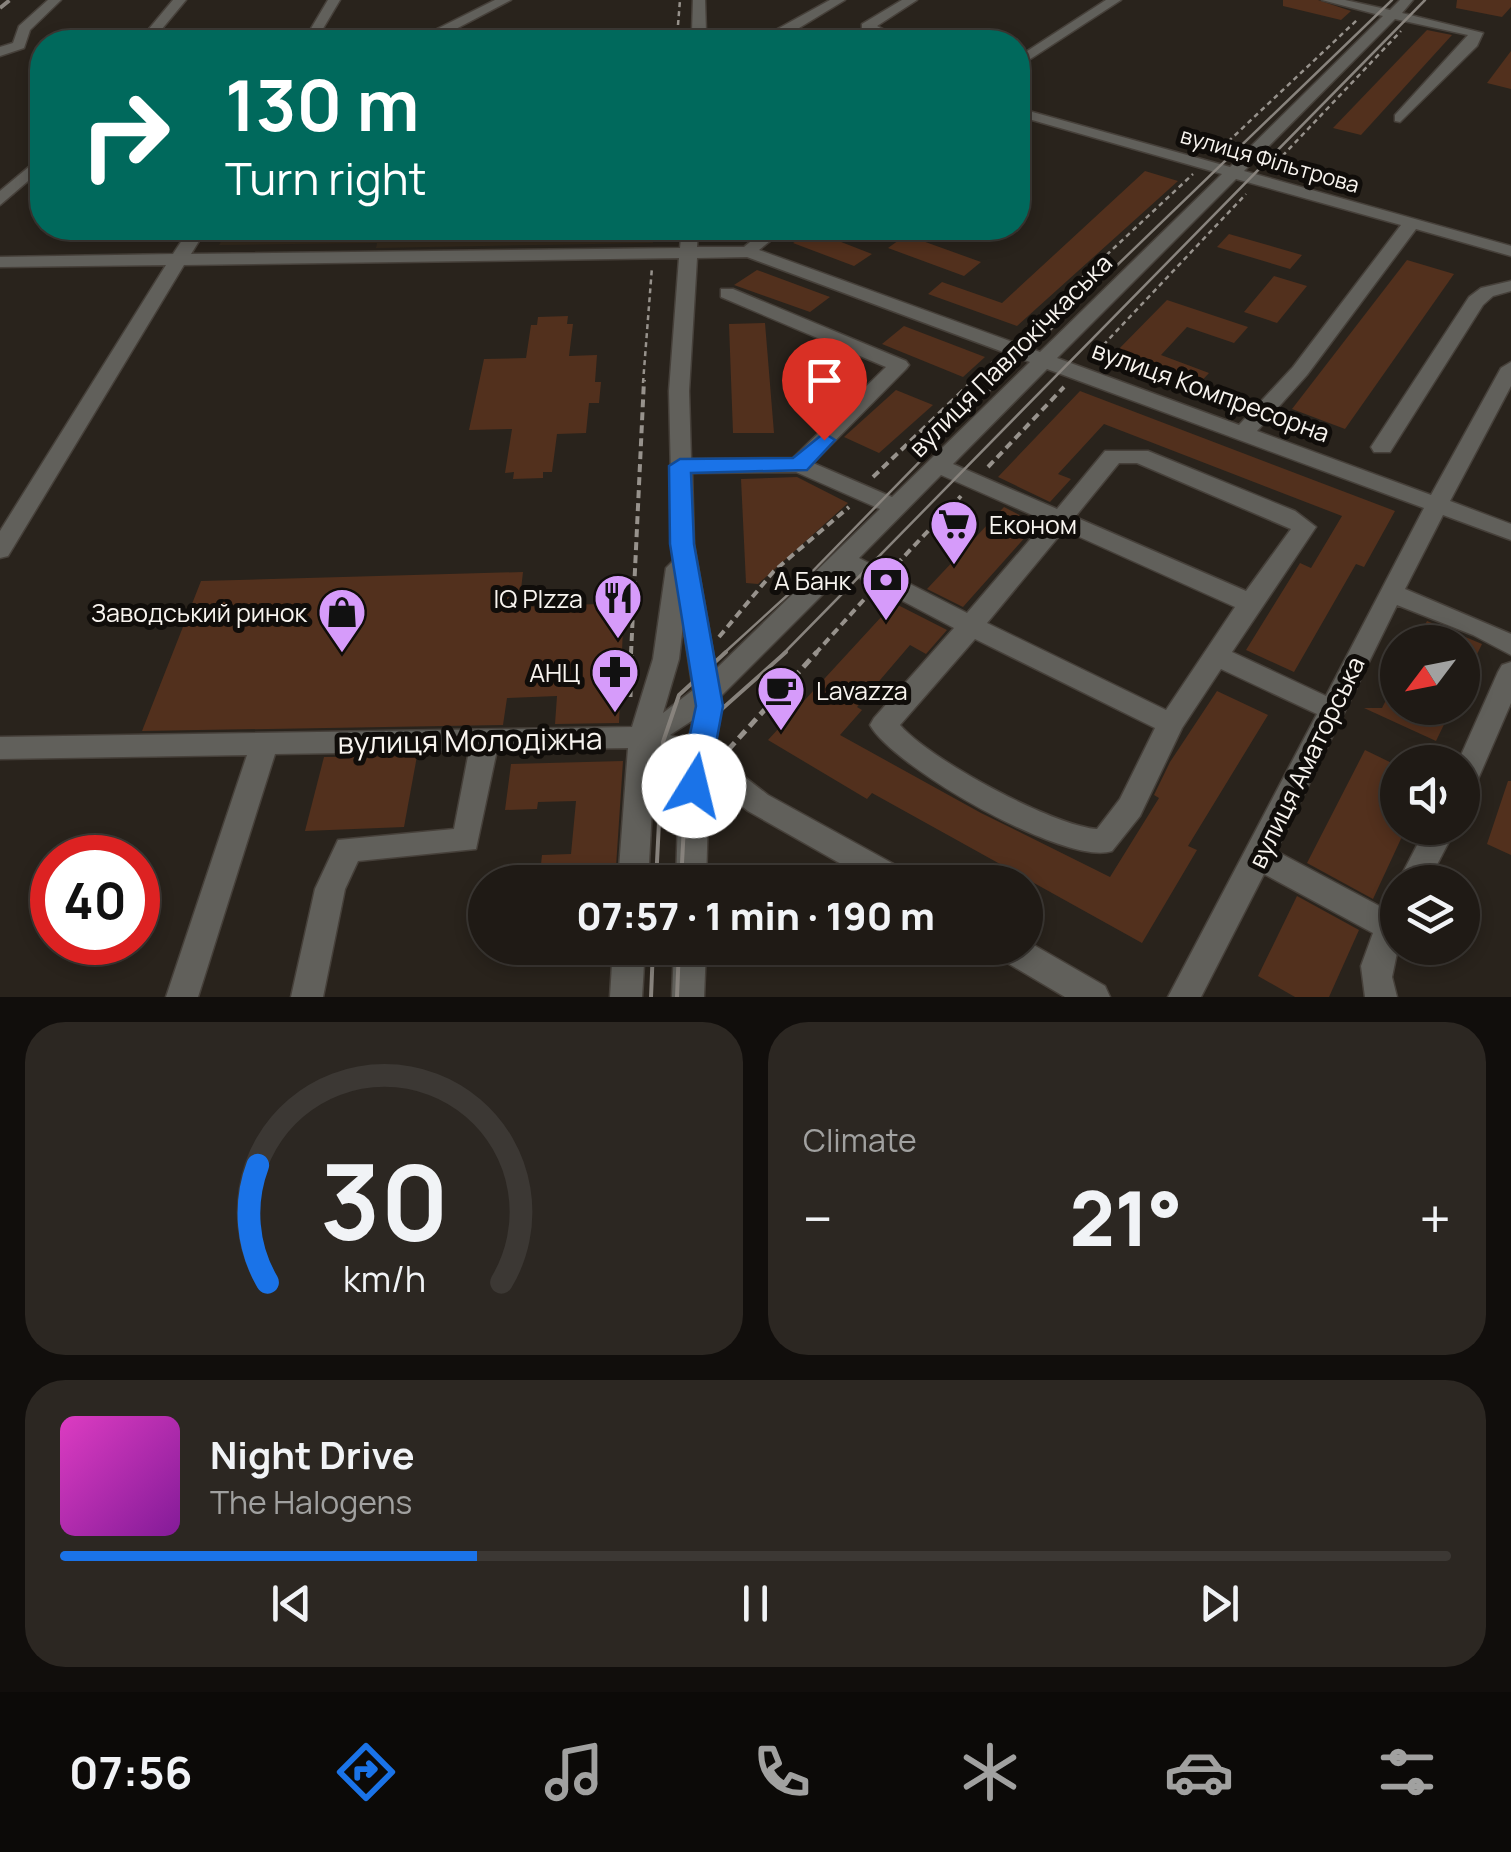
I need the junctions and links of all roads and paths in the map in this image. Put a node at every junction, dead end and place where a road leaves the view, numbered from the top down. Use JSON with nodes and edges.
{"nodes":[{"id":1,"x":55,"y":0,"type":"edge"},
{"id":2,"x":180,"y":0,"type":"edge"},
{"id":3,"x":334,"y":0,"type":"edge"},
{"id":4,"x":506,"y":0,"type":"edge"},
{"id":5,"x":698,"y":0,"type":"edge"},
{"id":6,"x":839,"y":0,"type":"edge"},
{"id":7,"x":910,"y":0,"type":"edge"},
{"id":8,"x":1114,"y":0,"type":"edge"},
{"id":9,"x":1328,"y":0,"type":"edge"},
{"id":10,"x":1401,"y":7,"type":"edge"},
{"id":11,"x":154,"y":30,"type":"edge"},
{"id":12,"x":316,"y":30,"type":"edge"},
{"id":13,"x":445,"y":30,"type":"edge"},
{"id":14,"x":700,"y":30,"type":"edge"},
{"id":15,"x":788,"y":30,"type":"edge"},
{"id":16,"x":872,"y":30,"type":"edge"},
{"id":17,"x":1335,"y":40,"type":"dead end"},
{"id":18,"x":1390,"y":42,"type":"dead end"},
{"id":19,"x":18,"y":44,"type":"junction"},
{"id":20,"x":30,"y":44,"type":"edge"},
{"id":21,"x":0,"y":52,"type":"edge"},
{"id":22,"x":1030,"y":55,"type":"edge"},
{"id":23,"x":1030,"y":115,"type":"edge"},
{"id":24,"x":1400,"y":118,"type":"dead end"},
{"id":25,"x":1204,"y":164,"type":"junction"},
{"id":26,"x":1234,"y":172,"type":"junction"},
{"id":27,"x":30,"y":173,"type":"edge"},
{"id":28,"x":1260,"y":180,"type":"junction"},
{"id":29,"x":30,"y":184,"type":"edge"},
{"id":30,"x":6,"y":195,"type":"edge"},
{"id":31,"x":1412,"y":223,"type":"junction"},
{"id":32,"x":191,"y":240,"type":"edge"},
{"id":33,"x":690,"y":240,"type":"edge"},
{"id":34,"x":760,"y":240,"type":"edge"},
{"id":35,"x":1511,"y":251,"type":"edge"},
{"id":36,"x":689,"y":252,"type":"junction"},
{"id":37,"x":750,"y":252,"type":"junction"},
{"id":38,"x":653,"y":253,"type":"junction"},
{"id":39,"x":181,"y":259,"type":"junction"},
{"id":40,"x":0,"y":262,"type":"edge"},
{"id":41,"x":1511,"y":286,"type":"edge"},
{"id":42,"x":728,"y":293,"type":"dead end"},
{"id":43,"x":1008,"y":348,"type":"junction"},
{"id":44,"x":1044,"y":360,"type":"junction"},
{"id":45,"x":1511,"y":368,"type":"edge"},
{"id":46,"x":1079,"y":372,"type":"junction"},
{"id":47,"x":1244,"y":432,"type":"junction"},
{"id":48,"x":1382,"y":447,"type":"dead end"},
{"id":49,"x":799,"y":465,"type":"junction"},
{"id":50,"x":938,"y":465,"type":"junction"},
{"id":51,"x":680,"y":466,"type":"junction"},
{"id":52,"x":975,"y":481,"type":"junction"},
{"id":53,"x":862,"y":493,"type":"junction"},
{"id":54,"x":1435,"y":503,"type":"junction"},
{"id":55,"x":895,"y":507,"type":"junction"},
{"id":56,"x":1063,"y":520,"type":"junction"},
{"id":57,"x":1511,"y":532,"type":"edge"},
{"id":58,"x":682,"y":544,"type":"junction"},
{"id":59,"x":0,"y":550,"type":"edge"},
{"id":60,"x":843,"y":560,"type":"junction"},
{"id":61,"x":882,"y":580,"type":"junction"},
{"id":62,"x":1391,"y":594,"type":"junction"},
{"id":63,"x":1250,"y":604,"type":"junction"},
{"id":64,"x":971,"y":626,"type":"junction"},
{"id":65,"x":712,"y":643,"type":"dead end"},
{"id":66,"x":1511,"y":646,"type":"edge"},
{"id":67,"x":1216,"y":656,"type":"junction"},
{"id":68,"x":1511,"y":672,"type":"edge"},
{"id":69,"x":708,"y":689,"type":"junction"},
{"id":70,"x":629,"y":706,"type":"dead end"},
{"id":71,"x":1332,"y":710,"type":"junction"},
{"id":72,"x":1172,"y":724,"type":"junction"},
{"id":73,"x":642,"y":738,"type":"junction"},
{"id":74,"x":485,"y":740,"type":"junction"},
{"id":75,"x":264,"y":744,"type":"junction"},
{"id":76,"x":1479,"y":745,"type":"edge"},
{"id":77,"x":0,"y":748,"type":"edge"},
{"id":78,"x":709,"y":756,"type":"junction"},
{"id":79,"x":1260,"y":857,"type":"junction"},
{"id":80,"x":634,"y":865,"type":"edge"},
{"id":81,"x":693,"y":865,"type":"edge"},
{"id":82,"x":869,"y":865,"type":"edge"},
{"id":83,"x":1380,"y":920,"type":"edge"},
{"id":84,"x":1380,"y":957,"type":"edge"},
{"id":85,"x":628,"y":965,"type":"edge"},
{"id":86,"x":689,"y":965,"type":"edge"},
{"id":87,"x":1039,"y":965,"type":"edge"},
{"id":88,"x":182,"y":997,"type":"edge"},
{"id":89,"x":307,"y":997,"type":"edge"},
{"id":90,"x":626,"y":997,"type":"edge"},
{"id":91,"x":688,"y":997,"type":"edge"},
{"id":92,"x":1094,"y":997,"type":"edge"},
{"id":93,"x":1184,"y":997,"type":"edge"},
{"id":94,"x":1381,"y":997,"type":"edge"}],
"edges":[{"from":1,"to":19,"type":"street"},
{"from":2,"to":11,"type":"street"},
{"from":3,"to":12,"type":"street"},
{"from":4,"to":13,"type":"street"},
{"from":5,"to":14,"type":"street"},
{"from":6,"to":15,"type":"street"},
{"from":7,"to":16,"type":"street"},
{"from":8,"to":22,"type":"street"},
{"from":9,"to":10,"type":"street"},
{"from":10,"to":24,"type":"street"},
{"from":10,"to":26,"type":"street","name":"вулиця Павлокічкаська"},
{"from":17,"to":25,"type":"path"},
{"from":18,"to":28,"type":"path"},
{"from":19,"to":20,"type":"street"},
{"from":19,"to":21,"type":"street"},
{"from":23,"to":25,"type":"street","name":"вулиця Фільтрова"},
{"from":25,"to":26,"type":"street","name":"вулиця Фільтрова"},
{"from":25,"to":43,"type":"path"},
{"from":26,"to":28,"type":"street","name":"вулиця Фільтрова"},
{"from":26,"to":44,"type":"street","name":"вулиця Павлокічкаська"},
{"from":27,"to":30,"type":"street"},
{"from":28,"to":31,"type":"street","name":"вулиця Фільтрова"},
{"from":28,"to":46,"type":"path"},
{"from":29,"to":30,"type":"street"},
{"from":31,"to":35,"type":"street","name":"вулиця Фільтрова"},
{"from":31,"to":47,"type":"street"},
{"from":32,"to":39,"type":"street"},
{"from":33,"to":36,"type":"street"},
{"from":34,"to":37,"type":"street"},
{"from":36,"to":37,"type":"street","name":"вулиця Компресорна"},
{"from":36,"to":38,"type":"street","name":"вулиця Компресорна"},
{"from":36,"to":51,"type":"street"},
{"from":37,"to":43,"type":"street","name":"вулиця Компресорна"},
{"from":38,"to":39,"type":"street","name":"вулиця Компресорна"},
{"from":38,"to":70,"type":"path"},
{"from":39,"to":40,"type":"street","name":"вулиця Компресорна"},
{"from":39,"to":59,"type":"street"},
{"from":41,"to":48,"type":"street"},
{"from":42,"to":49,"type":"street"},
{"from":43,"to":44,"type":"street","name":"вулиця Компресорна"},
{"from":43,"to":53,"type":"path"},
{"from":44,"to":46,"type":"street","name":"вулиця Компресорна"},
{"from":44,"to":50,"type":"street","name":"вулиця Павлокічкаська"},
{"from":45,"to":54,"type":"street","name":"вулиця Аматорська"},
{"from":46,"to":47,"type":"street","name":"вулиця Компресорна"},
{"from":46,"to":52,"type":"path"},
{"from":47,"to":54,"type":"street","name":"вулиця Компресорна"},
{"from":49,"to":51,"type":"street"},
{"from":49,"to":53,"type":"street"},
{"from":50,"to":52,"type":"street"},
{"from":50,"to":55,"type":"street","name":"вулиця Павлокічкаська"},
{"from":51,"to":58,"type":"street"},
{"from":52,"to":56,"type":"street"},
{"from":52,"to":61,"type":"path"},
{"from":53,"to":55,"type":"street"},
{"from":53,"to":65,"type":"path"},
{"from":54,"to":57,"type":"street","name":"вулиця Компресорна"},
{"from":54,"to":62,"type":"street","name":"вулиця Аматорська"},
{"from":55,"to":60,"type":"street","name":"вулиця Павлокічкаська"},
{"from":56,"to":63,"type":"street"},
{"from":56,"to":63,"type":"street"},
{"from":56,"to":64,"type":"street"},
{"from":58,"to":69,"type":"street"},
{"from":58,"to":73,"type":"street"},
{"from":60,"to":61,"type":"street"},
{"from":60,"to":69,"type":"street","name":"вулиця Павлокічкаська"},
{"from":61,"to":64,"type":"street"},
{"from":61,"to":78,"type":"path"},
{"from":62,"to":66,"type":"street"},
{"from":62,"to":71,"type":"street","name":"вулиця Аматорська"},
{"from":63,"to":67,"type":"street"},
{"from":64,"to":72,"type":"street"},
{"from":64,"to":72,"type":"street"},
{"from":67,"to":71,"type":"street"},
{"from":67,"to":72,"type":"street"},
{"from":68,"to":76,"type":"street"},
{"from":69,"to":73,"type":"street","name":"вулиця Павлокічкаська"},
{"from":69,"to":78,"type":"street"},
{"from":71,"to":79,"type":"street","name":"вулиця Аматорська"},
{"from":73,"to":74,"type":"street","name":"вулиця Молодіжна"},
{"from":73,"to":78,"type":"street","name":"вулиця Молодіжна"},
{"from":73,"to":80,"type":"street"},
{"from":74,"to":75,"type":"street","name":"вулиця Молодіжна"},
{"from":74,"to":89,"type":"street"},
{"from":75,"to":77,"type":"street","name":"вулиця Молодіжна"},
{"from":75,"to":88,"type":"street"},
{"from":78,"to":81,"type":"street"},
{"from":78,"to":82,"type":"street","name":"вулиця Молодіжна"},
{"from":79,"to":83,"type":"street"},
{"from":79,"to":93,"type":"street","name":"вулиця Аматорська"},
{"from":84,"to":94,"type":"street"},
{"from":85,"to":90,"type":"street"},
{"from":86,"to":91,"type":"street"},
{"from":87,"to":92,"type":"street"}]}
